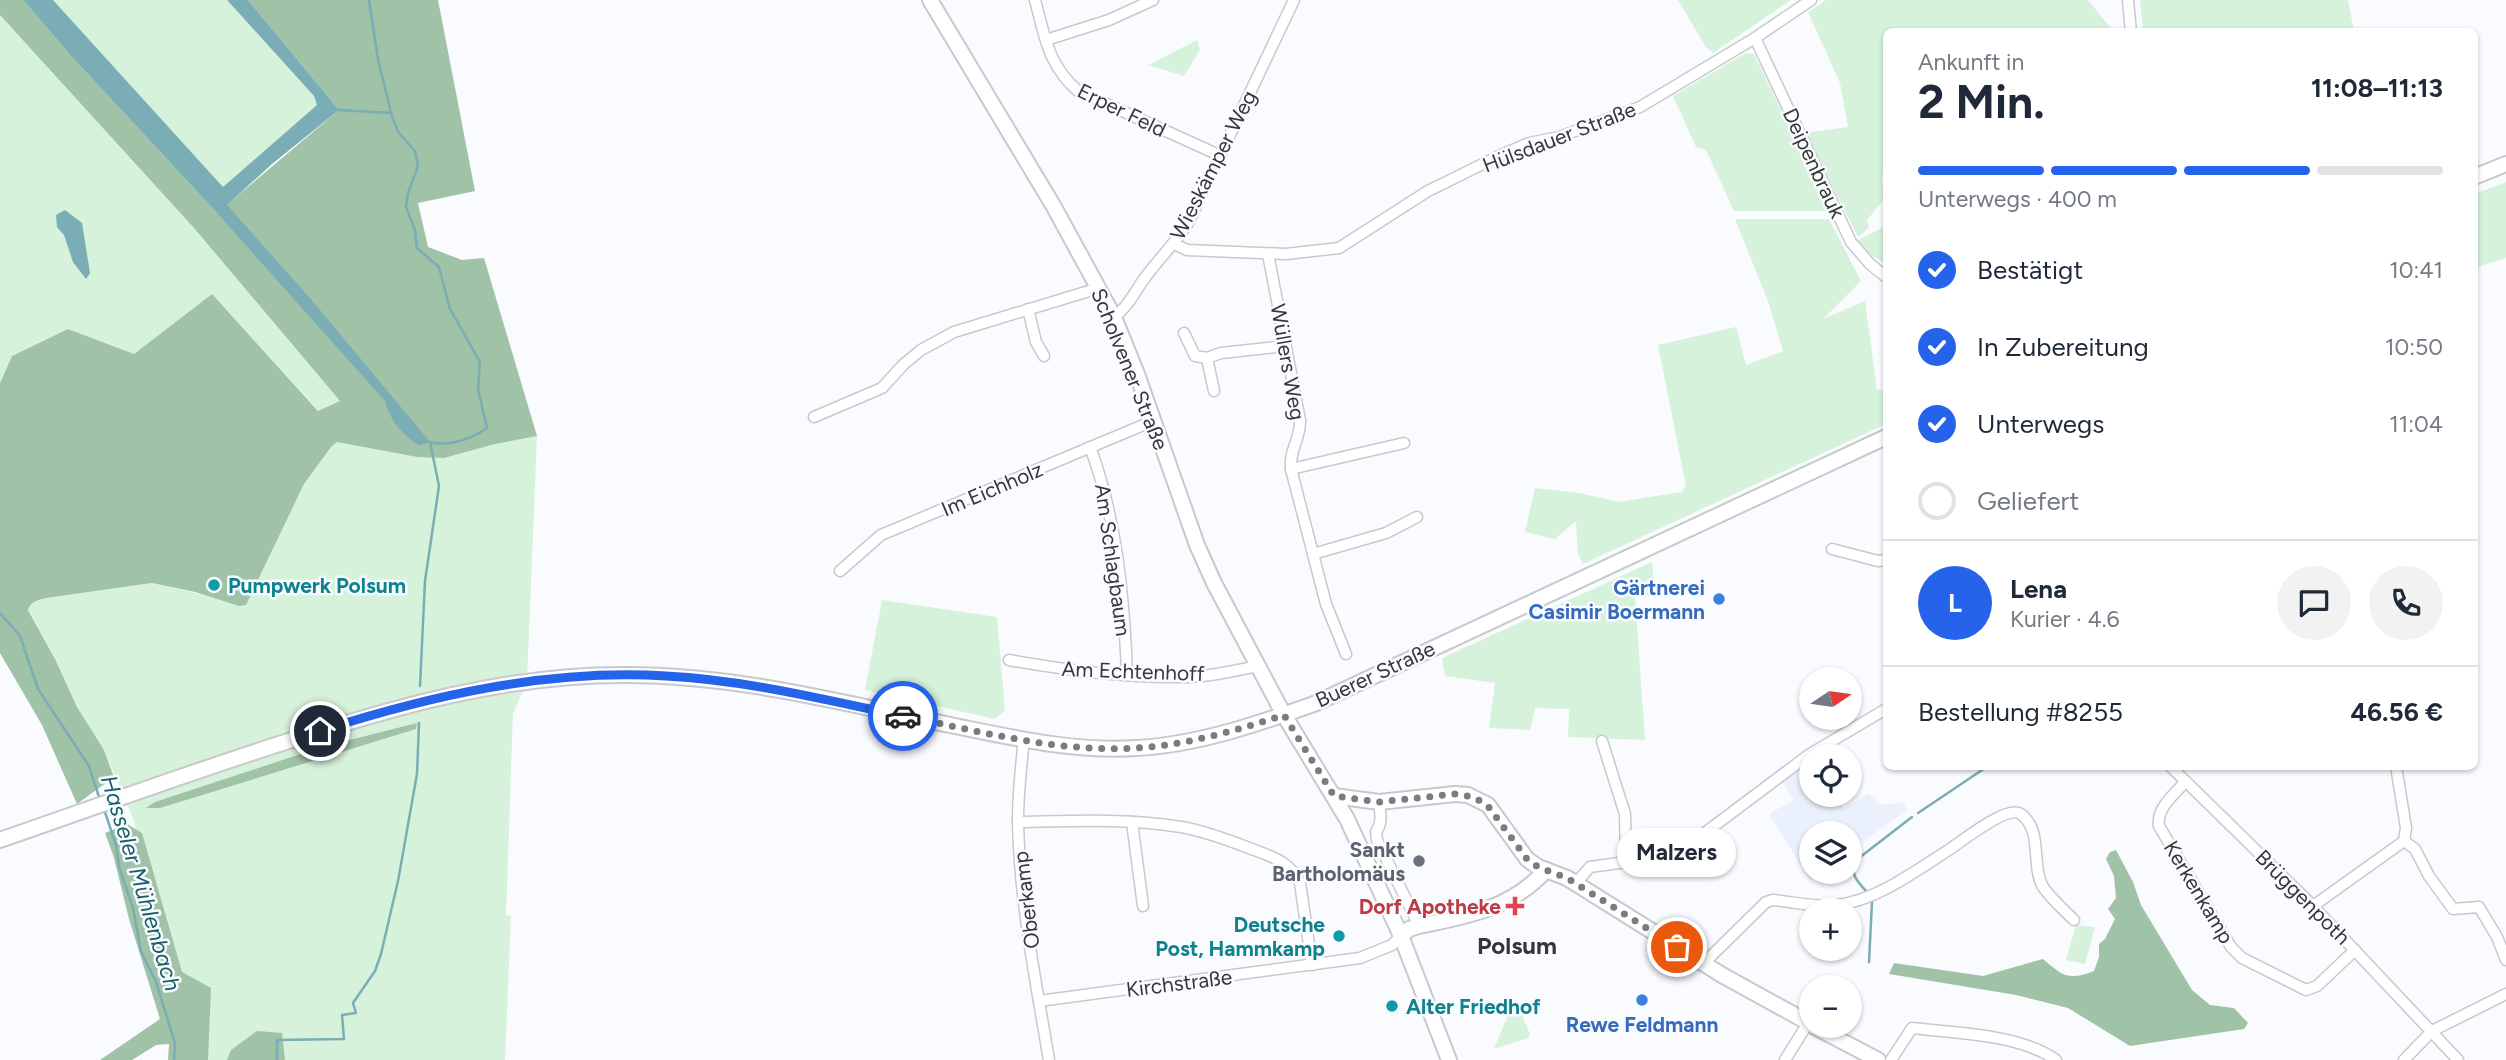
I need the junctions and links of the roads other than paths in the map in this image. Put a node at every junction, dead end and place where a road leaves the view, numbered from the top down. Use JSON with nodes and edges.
{"nodes":[{"id":1,"x":930,"y":0,"type":"edge"},
{"id":2,"x":1035,"y":0,"type":"edge"},
{"id":3,"x":1153,"y":0,"type":"edge"},
{"id":4,"x":1294,"y":0,"type":"edge"},
{"id":5,"x":1811,"y":0,"type":"edge"},
{"id":6,"x":2128,"y":0,"type":"edge"},
{"id":7,"x":2131,"y":28,"type":"edge"},
{"id":8,"x":1755,"y":38,"type":"junction"},
{"id":9,"x":1046,"y":40,"type":"junction"},
{"id":10,"x":1221,"y":156,"type":"junction"},
{"id":11,"x":2506,"y":164,"type":"edge"},
{"id":12,"x":2478,"y":175,"type":"edge"},
{"id":13,"x":1174,"y":243,"type":"junction"},
{"id":14,"x":1268,"y":254,"type":"junction"},
{"id":15,"x":1883,"y":275,"type":"edge"},
{"id":16,"x":1099,"y":288,"type":"junction"},
{"id":17,"x":1028,"y":309,"type":"junction"},
{"id":18,"x":1114,"y":317,"type":"junction"},
{"id":19,"x":1184,"y":333,"type":"dead end"},
{"id":20,"x":1285,"y":346,"type":"junction"},
{"id":21,"x":1044,"y":356,"type":"dead end"},
{"id":22,"x":1207,"y":358,"type":"junction"},
{"id":23,"x":1214,"y":391,"type":"dead end"},
{"id":24,"x":814,"y":417,"type":"dead end"},
{"id":25,"x":1153,"y":421,"type":"junction"},
{"id":26,"x":1883,"y":438,"type":"edge"},
{"id":27,"x":1404,"y":443,"type":"dead end"},
{"id":28,"x":1090,"y":447,"type":"junction"},
{"id":29,"x":1291,"y":469,"type":"junction"},
{"id":30,"x":1417,"y":517,"type":"dead end"},
{"id":31,"x":1832,"y":549,"type":"dead end"},
{"id":32,"x":1313,"y":554,"type":"junction"},
{"id":33,"x":1883,"y":560,"type":"edge"},
{"id":34,"x":840,"y":571,"type":"dead end"},
{"id":35,"x":1346,"y":654,"type":"dead end"},
{"id":36,"x":1009,"y":660,"type":"dead end"},
{"id":37,"x":1258,"y":666,"type":"junction"},
{"id":38,"x":1127,"y":674,"type":"junction"},
{"id":39,"x":1883,"y":711,"type":"edge"},
{"id":40,"x":1284,"y":715,"type":"junction"},
{"id":41,"x":1024,"y":740,"type":"junction"},
{"id":42,"x":1602,"y":741,"type":"dead end"},
{"id":43,"x":2174,"y":770,"type":"edge"},
{"id":44,"x":2397,"y":770,"type":"edge"},
{"id":45,"x":2185,"y":782,"type":"junction"},
{"id":46,"x":1334,"y":796,"type":"junction"},
{"id":47,"x":1379,"y":802,"type":"junction"},
{"id":48,"x":1018,"y":822,"type":"junction"},
{"id":49,"x":1132,"y":822,"type":"junction"},
{"id":50,"x":0,"y":840,"type":"edge"},
{"id":51,"x":2404,"y":841,"type":"junction"},
{"id":52,"x":1626,"y":862,"type":"junction"},
{"id":53,"x":1546,"y":870,"type":"junction"},
{"id":54,"x":1576,"y":884,"type":"junction"},
{"id":55,"x":1143,"y":906,"type":"dead end"},
{"id":56,"x":2313,"y":906,"type":"junction"},
{"id":57,"x":2074,"y":920,"type":"dead end"},
{"id":58,"x":1419,"y":926,"type":"junction"},
{"id":59,"x":1401,"y":936,"type":"junction"},
{"id":60,"x":2355,"y":950,"type":"junction"},
{"id":61,"x":2506,"y":960,"type":"edge"},
{"id":62,"x":1703,"y":964,"type":"junction"},
{"id":63,"x":1312,"y":965,"type":"junction"},
{"id":64,"x":2506,"y":994,"type":"edge"},
{"id":65,"x":1039,"y":1001,"type":"junction"},
{"id":66,"x":1799,"y":1017,"type":"edge"},
{"id":67,"x":2432,"y":1031,"type":"junction"},
{"id":68,"x":1801,"y":1038,"type":"edge"},
{"id":69,"x":1837,"y":1038,"type":"edge"},
{"id":70,"x":1049,"y":1060,"type":"edge"},
{"id":71,"x":1449,"y":1060,"type":"edge"},
{"id":72,"x":1785,"y":1060,"type":"edge"},
{"id":73,"x":1878,"y":1060,"type":"edge"},
{"id":74,"x":1891,"y":1060,"type":"edge"},
{"id":75,"x":2056,"y":1060,"type":"edge"},
{"id":76,"x":2404,"y":1060,"type":"edge"},
{"id":77,"x":2458,"y":1060,"type":"edge"}],
"edges":[{"from":1,"to":16,"type":"main road","name":"Scholvener Straße"},
{"from":2,"to":9,"type":"street","name":"Erper Feld"},
{"from":3,"to":9,"type":"street"},
{"from":4,"to":10,"type":"street","name":"Wieskämper Weg"},
{"from":5,"to":8,"type":"street","name":"Hülsdauer Straße"},
{"from":6,"to":7,"type":"street"},
{"from":8,"to":14,"type":"street","name":"Hülsdauer Straße"},
{"from":8,"to":15,"type":"street","name":"Deipenbrauk"},
{"from":9,"to":10,"type":"street","name":"Erper Feld"},
{"from":10,"to":13,"type":"street","name":"Wieskämper Weg"},
{"from":11,"to":12,"type":"main road"},
{"from":13,"to":14,"type":"street","name":"Hülsdauer Straße"},
{"from":13,"to":18,"type":"street","name":"Wieskämper Weg"},
{"from":14,"to":20,"type":"street","name":"Wüllers Weg"},
{"from":16,"to":17,"type":"street"},
{"from":16,"to":18,"type":"main road","name":"Scholvener Straße"},
{"from":17,"to":21,"type":"street"},
{"from":17,"to":24,"type":"street"},
{"from":18,"to":25,"type":"main road","name":"Scholvener Straße"},
{"from":19,"to":22,"type":"street"},
{"from":20,"to":22,"type":"street"},
{"from":20,"to":29,"type":"street","name":"Wüllers Weg"},
{"from":22,"to":23,"type":"street"},
{"from":25,"to":28,"type":"street","name":"Im Eichholz"},
{"from":25,"to":37,"type":"main road","name":"Scholvener Straße"},
{"from":26,"to":40,"type":"main road","name":"Buerer Straße"},
{"from":27,"to":29,"type":"street"},
{"from":28,"to":34,"type":"street","name":"Im Eichholz"},
{"from":28,"to":38,"type":"street","name":"Am Schlagbaum"},
{"from":29,"to":32,"type":"street","name":"Wüllers Weg"},
{"from":30,"to":32,"type":"street"},
{"from":31,"to":33,"type":"street"},
{"from":32,"to":35,"type":"street","name":"Wüllers Weg"},
{"from":36,"to":38,"type":"street","name":"Am Echtenhoff"},
{"from":37,"to":38,"type":"street","name":"Am Echtenhoff"},
{"from":37,"to":40,"type":"main road","name":"Scholvener Straße"},
{"from":39,"to":52,"type":"street"},
{"from":40,"to":41,"type":"main road","name":"Buerer Straße"},
{"from":40,"to":46,"type":"main road","name":"Scholvener Straße"},
{"from":41,"to":48,"type":"street","name":"Oberkamp"},
{"from":41,"to":50,"type":"main road","name":"Buerer Straße"},
{"from":42,"to":52,"type":"street"},
{"from":43,"to":45,"type":"street","name":"Brüggenpoth"},
{"from":44,"to":51,"type":"street"},
{"from":45,"to":56,"type":"street","name":"Brüggenpoth"},
{"from":45,"to":60,"type":"street","name":"Kerkenkamp"},
{"from":46,"to":47,"type":"main road"},
{"from":46,"to":59,"type":"main road","name":"Scholvener Straße"},
{"from":47,"to":53,"type":"main road"},
{"from":47,"to":58,"type":"street"},
{"from":48,"to":49,"type":"street"},
{"from":48,"to":65,"type":"street","name":"Oberkamp"},
{"from":49,"to":55,"type":"street"},
{"from":49,"to":63,"type":"street"},
{"from":51,"to":56,"type":"street"},
{"from":51,"to":61,"type":"street"},
{"from":52,"to":54,"type":"street"},
{"from":53,"to":54,"type":"main road"},
{"from":53,"to":58,"type":"main road","name":"Kirchstraße"},
{"from":54,"to":62,"type":"main road"},
{"from":56,"to":60,"type":"street","name":"Brüggenpoth"},
{"from":57,"to":62,"type":"street"},
{"from":58,"to":59,"type":"main road","name":"Kirchstraße"},
{"from":59,"to":63,"type":"street","name":"Kirchstraße"},
{"from":59,"to":71,"type":"main road","name":"Scholvener Straße"},
{"from":60,"to":67,"type":"street","name":"Brüggenpoth"},
{"from":62,"to":66,"type":"main road"},
{"from":63,"to":65,"type":"street","name":"Kirchstraße"},
{"from":64,"to":67,"type":"street"},
{"from":65,"to":70,"type":"street","name":"Oberkamp"},
{"from":67,"to":76,"type":"street"},
{"from":67,"to":77,"type":"street","name":"Brüggenpoth"},
{"from":68,"to":72,"type":"street"},
{"from":69,"to":73,"type":"main road"},
{"from":74,"to":75,"type":"street"}]}
